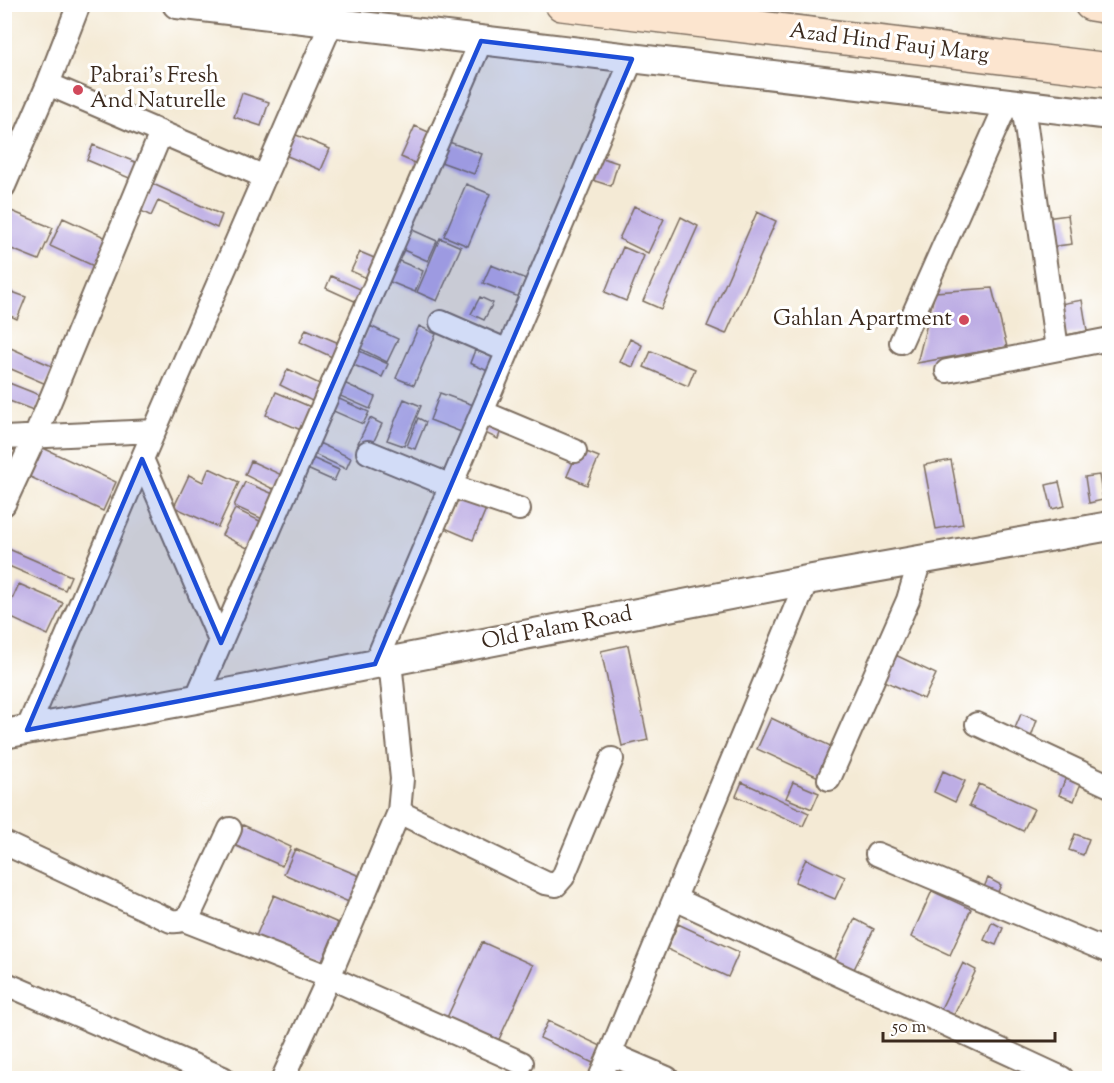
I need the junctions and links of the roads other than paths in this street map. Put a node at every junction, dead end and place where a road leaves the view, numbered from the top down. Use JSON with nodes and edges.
{"nodes":[{"id":1,"x":79,"y":4,"type":"edge"},
{"id":2,"x":177,"y":4,"type":"edge"},
{"id":3,"x":562,"y":4,"type":"edge"},
{"id":4,"x":1091,"y":4,"type":"edge"},
{"id":5,"x":1110,"y":7,"type":"edge"},
{"id":6,"x":331,"y":24,"type":"junction"},
{"id":7,"x":481,"y":41,"type":"junction"},
{"id":8,"x":632,"y":59,"type":"junction"},
{"id":9,"x":1110,"y":70,"type":"edge"},
{"id":10,"x":48,"y":84,"type":"junction"},
{"id":11,"x":1015,"y":104,"type":"junction"},
{"id":12,"x":1110,"y":115,"type":"edge"},
{"id":13,"x":161,"y":133,"type":"junction"},
{"id":14,"x":12,"y":148,"type":"edge"},
{"id":15,"x":265,"y":177,"type":"junction"},
{"id":16,"x":4,"y":186,"type":"edge"},
{"id":17,"x":441,"y":322,"type":"dead end"},
{"id":18,"x":1110,"y":339,"type":"edge"},
{"id":19,"x":901,"y":342,"type":"dead end"},
{"id":20,"x":1057,"y":349,"type":"junction"},
{"id":21,"x":508,"y":351,"type":"junction"},
{"id":22,"x":947,"y":371,"type":"dead end"},
{"id":23,"x":482,"y":412,"type":"junction"},
{"id":24,"x":154,"y":431,"type":"junction"},
{"id":25,"x":35,"y":436,"type":"junction"},
{"id":26,"x":4,"y":438,"type":"edge"},
{"id":27,"x":575,"y":451,"type":"dead end"},
{"id":28,"x":368,"y":452,"type":"dead end"},
{"id":29,"x":142,"y":459,"type":"junction"},
{"id":30,"x":451,"y":486,"type":"junction"},
{"id":31,"x":4,"y":504,"type":"edge"},
{"id":32,"x":519,"y":509,"type":"dead end"},
{"id":33,"x":1110,"y":526,"type":"edge"},
{"id":34,"x":920,"y":560,"type":"junction"},
{"id":35,"x":807,"y":580,"type":"junction"},
{"id":36,"x":221,"y":643,"type":"junction"},
{"id":37,"x":383,"y":662,"type":"junction"},
{"id":38,"x":196,"y":699,"type":"junction"},
{"id":39,"x":977,"y":724,"type":"dead end"},
{"id":40,"x":11,"y":735,"type":"edge"},
{"id":41,"x":612,"y":759,"type":"dead end"},
{"id":42,"x":829,"y":779,"type":"dead end"},
{"id":43,"x":1110,"y":786,"type":"edge"},
{"id":44,"x":399,"y":812,"type":"junction"},
{"id":45,"x":230,"y":829,"type":"dead end"},
{"id":46,"x":4,"y":843,"type":"edge"},
{"id":47,"x":877,"y":854,"type":"dead end"},
{"id":48,"x":675,"y":899,"type":"junction"},
{"id":49,"x":184,"y":920,"type":"junction"},
{"id":50,"x":1110,"y":952,"type":"edge"},
{"id":51,"x":329,"y":977,"type":"junction"},
{"id":52,"x":4,"y":983,"type":"edge"},
{"id":53,"x":611,"y":1054,"type":"junction"},
{"id":54,"x":522,"y":1064,"type":"dead end"},
{"id":55,"x":223,"y":1078,"type":"edge"},
{"id":56,"x":283,"y":1078,"type":"edge"},
{"id":57,"x":600,"y":1078,"type":"edge"},
{"id":58,"x":667,"y":1078,"type":"edge"},
{"id":59,"x":1062,"y":1078,"type":"edge"}],
"edges":[{"from":1,"to":10,"type":"street"},
{"from":2,"to":6,"type":"street"},
{"from":3,"to":9,"type":"main road","name":"Azad Hind Fauj Marg"},
{"from":4,"to":5,"type":"main road"},
{"from":6,"to":7,"type":"street"},
{"from":6,"to":15,"type":"street"},
{"from":7,"to":8,"type":"street"},
{"from":7,"to":36,"type":"street"},
{"from":8,"to":11,"type":"street"},
{"from":8,"to":21,"type":"street"},
{"from":10,"to":13,"type":"street"},
{"from":10,"to":14,"type":"street"},
{"from":11,"to":12,"type":"street"},
{"from":11,"to":19,"type":"street"},
{"from":11,"to":20,"type":"street"},
{"from":13,"to":15,"type":"street"},
{"from":13,"to":25,"type":"street"},
{"from":14,"to":16,"type":"street"},
{"from":15,"to":24,"type":"street"},
{"from":17,"to":21,"type":"street"},
{"from":18,"to":20,"type":"street"},
{"from":20,"to":22,"type":"street"},
{"from":21,"to":23,"type":"street"},
{"from":23,"to":27,"type":"street"},
{"from":23,"to":30,"type":"street"},
{"from":24,"to":25,"type":"street"},
{"from":24,"to":29,"type":"street"},
{"from":25,"to":26,"type":"street"},
{"from":25,"to":31,"type":"street"},
{"from":28,"to":30,"type":"street"},
{"from":29,"to":36,"type":"street"},
{"from":29,"to":40,"type":"street"},
{"from":30,"to":32,"type":"street"},
{"from":30,"to":37,"type":"street"},
{"from":33,"to":34,"type":"street","name":"Old Palam Road"},
{"from":34,"to":35,"type":"street","name":"Old Palam Road"},
{"from":34,"to":42,"type":"street"},
{"from":35,"to":37,"type":"street","name":"Old Palam Road"},
{"from":35,"to":48,"type":"street"},
{"from":36,"to":38,"type":"street"},
{"from":37,"to":38,"type":"street","name":"Old Palam Road"},
{"from":37,"to":44,"type":"street"},
{"from":38,"to":40,"type":"street","name":"Old Palam Road"},
{"from":39,"to":43,"type":"street"},
{"from":41,"to":44,"type":"street"},
{"from":44,"to":51,"type":"street"},
{"from":45,"to":49,"type":"street"},
{"from":46,"to":49,"type":"street"},
{"from":47,"to":50,"type":"street"},
{"from":48,"to":53,"type":"street"},
{"from":48,"to":59,"type":"street"},
{"from":49,"to":51,"type":"street"},
{"from":51,"to":54,"type":"street"},
{"from":51,"to":56,"type":"street"},
{"from":52,"to":55,"type":"street"},
{"from":53,"to":57,"type":"street"},
{"from":53,"to":58,"type":"street"}]}
